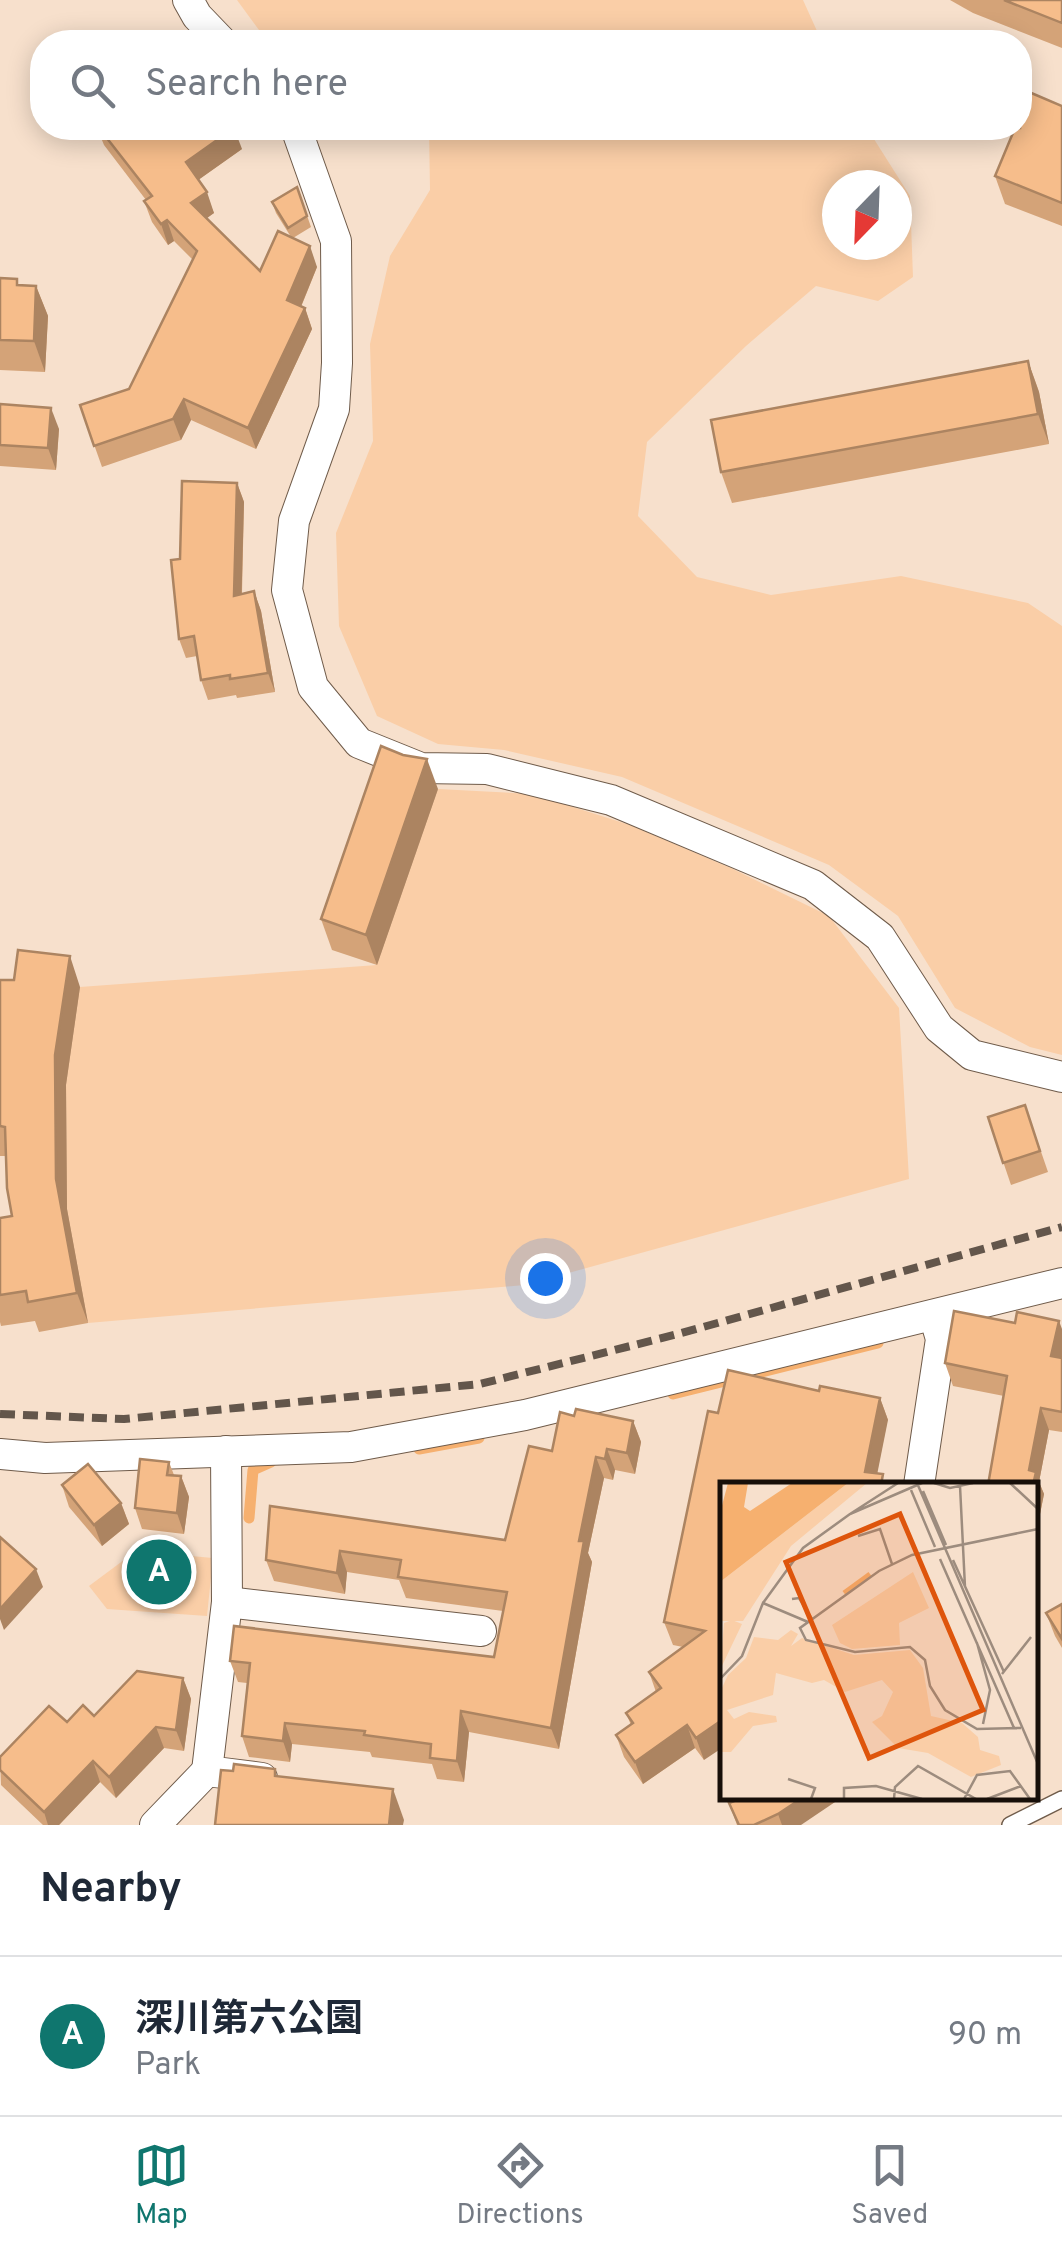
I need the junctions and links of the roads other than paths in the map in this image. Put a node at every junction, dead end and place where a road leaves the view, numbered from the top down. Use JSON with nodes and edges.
{"nodes":[{"id":1,"x":188,"y":0,"type":"edge"},
{"id":2,"x":210,"y":30,"type":"edge"},
{"id":3,"x":300,"y":140,"type":"edge"},
{"id":4,"x":1062,"y":1077,"type":"edge"},
{"id":5,"x":1056,"y":1293,"type":"edge"},
{"id":6,"x":934,"y":1315,"type":"junction"},
{"id":7,"x":226,"y":1451,"type":"junction"},
{"id":8,"x":0,"y":1454,"type":"edge"},
{"id":9,"x":919,"y":1482,"type":"edge"},
{"id":10,"x":227,"y":1602,"type":"junction"},
{"id":11,"x":481,"y":1631,"type":"dead end"},
{"id":12,"x":207,"y":1771,"type":"junction"},
{"id":13,"x":286,"y":1781,"type":"edge"},
{"id":14,"x":1062,"y":1799,"type":"edge"},
{"id":15,"x":155,"y":1825,"type":"edge"},
{"id":16,"x":1010,"y":1825,"type":"edge"}],
"edges":[{"from":1,"to":2,"type":"street"},
{"from":3,"to":4,"type":"street"},
{"from":5,"to":6,"type":"street"},
{"from":6,"to":7,"type":"street"},
{"from":6,"to":9,"type":"street"},
{"from":7,"to":8,"type":"street"},
{"from":7,"to":10,"type":"street"},
{"from":10,"to":11,"type":"street"},
{"from":10,"to":12,"type":"street"},
{"from":12,"to":13,"type":"street"},
{"from":12,"to":15,"type":"street"},
{"from":14,"to":16,"type":"lane"}]}
